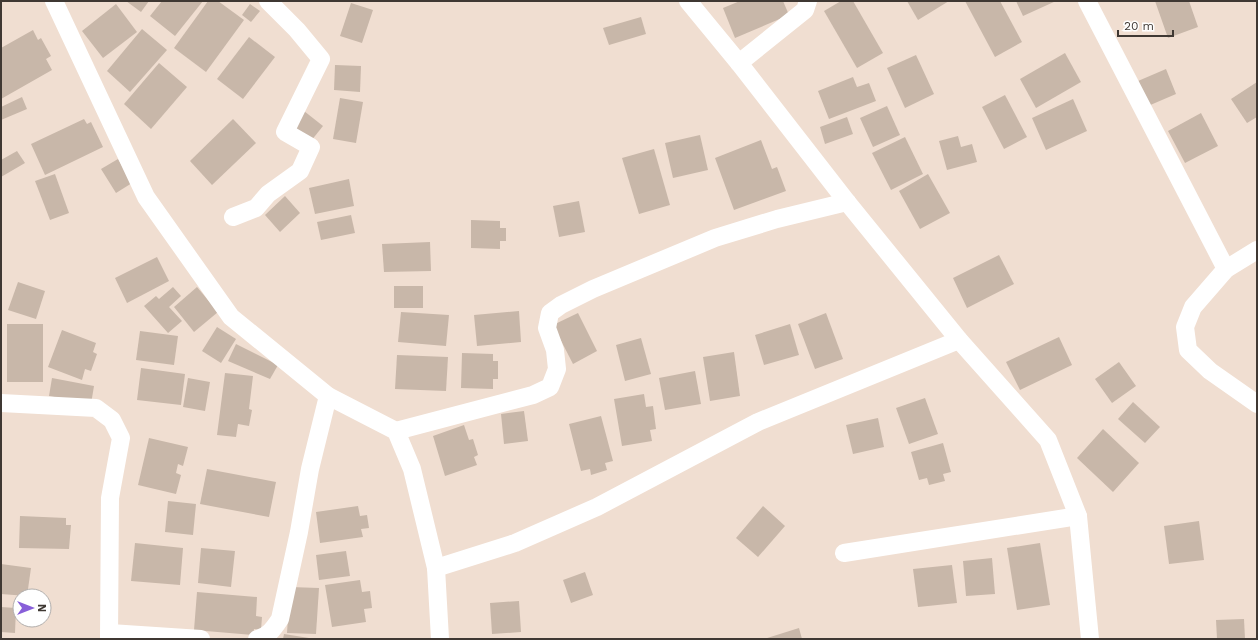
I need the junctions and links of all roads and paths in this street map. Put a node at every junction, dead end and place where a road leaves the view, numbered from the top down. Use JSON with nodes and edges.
{"nodes":[{"id":1,"x":54,"y":1,"type":"edge"},
{"id":2,"x":268,"y":1,"type":"edge"},
{"id":3,"x":688,"y":1,"type":"edge"},
{"id":4,"x":808,"y":1,"type":"edge"},
{"id":5,"x":1087,"y":1,"type":"edge"},
{"id":6,"x":739,"y":63,"type":"junction"},
{"id":7,"x":847,"y":202,"type":"junction"},
{"id":8,"x":233,"y":217,"type":"dead end"},
{"id":9,"x":1257,"y":250,"type":"edge"},
{"id":10,"x":1226,"y":269,"type":"junction"},
{"id":11,"x":959,"y":340,"type":"junction"},
{"id":12,"x":328,"y":396,"type":"junction"},
{"id":13,"x":1,"y":403,"type":"edge"},
{"id":14,"x":1257,"y":404,"type":"edge"},
{"id":15,"x":396,"y":431,"type":"junction"},
{"id":16,"x":1078,"y":516,"type":"junction"},
{"id":17,"x":844,"y":553,"type":"dead end"},
{"id":18,"x":436,"y":568,"type":"junction"},
{"id":19,"x":110,"y":636,"type":"edge"},
{"id":20,"x":201,"y":639,"type":"edge"},
{"id":21,"x":257,"y":639,"type":"edge"},
{"id":22,"x":440,"y":639,"type":"edge"},
{"id":23,"x":1090,"y":639,"type":"edge"}],
"edges":[{"from":1,"to":12,"type":"street"},
{"from":2,"to":8,"type":"street"},
{"from":3,"to":6,"type":"street"},
{"from":4,"to":6,"type":"street"},
{"from":5,"to":10,"type":"street"},
{"from":6,"to":7,"type":"street"},
{"from":7,"to":11,"type":"street"},
{"from":7,"to":15,"type":"street"},
{"from":9,"to":10,"type":"street"},
{"from":10,"to":14,"type":"street"},
{"from":11,"to":16,"type":"street"},
{"from":11,"to":18,"type":"street"},
{"from":12,"to":15,"type":"street"},
{"from":12,"to":21,"type":"street"},
{"from":13,"to":19,"type":"street"},
{"from":15,"to":18,"type":"street"},
{"from":16,"to":17,"type":"street"},
{"from":16,"to":23,"type":"street"},
{"from":18,"to":22,"type":"street"},
{"from":19,"to":20,"type":"street"}]}
